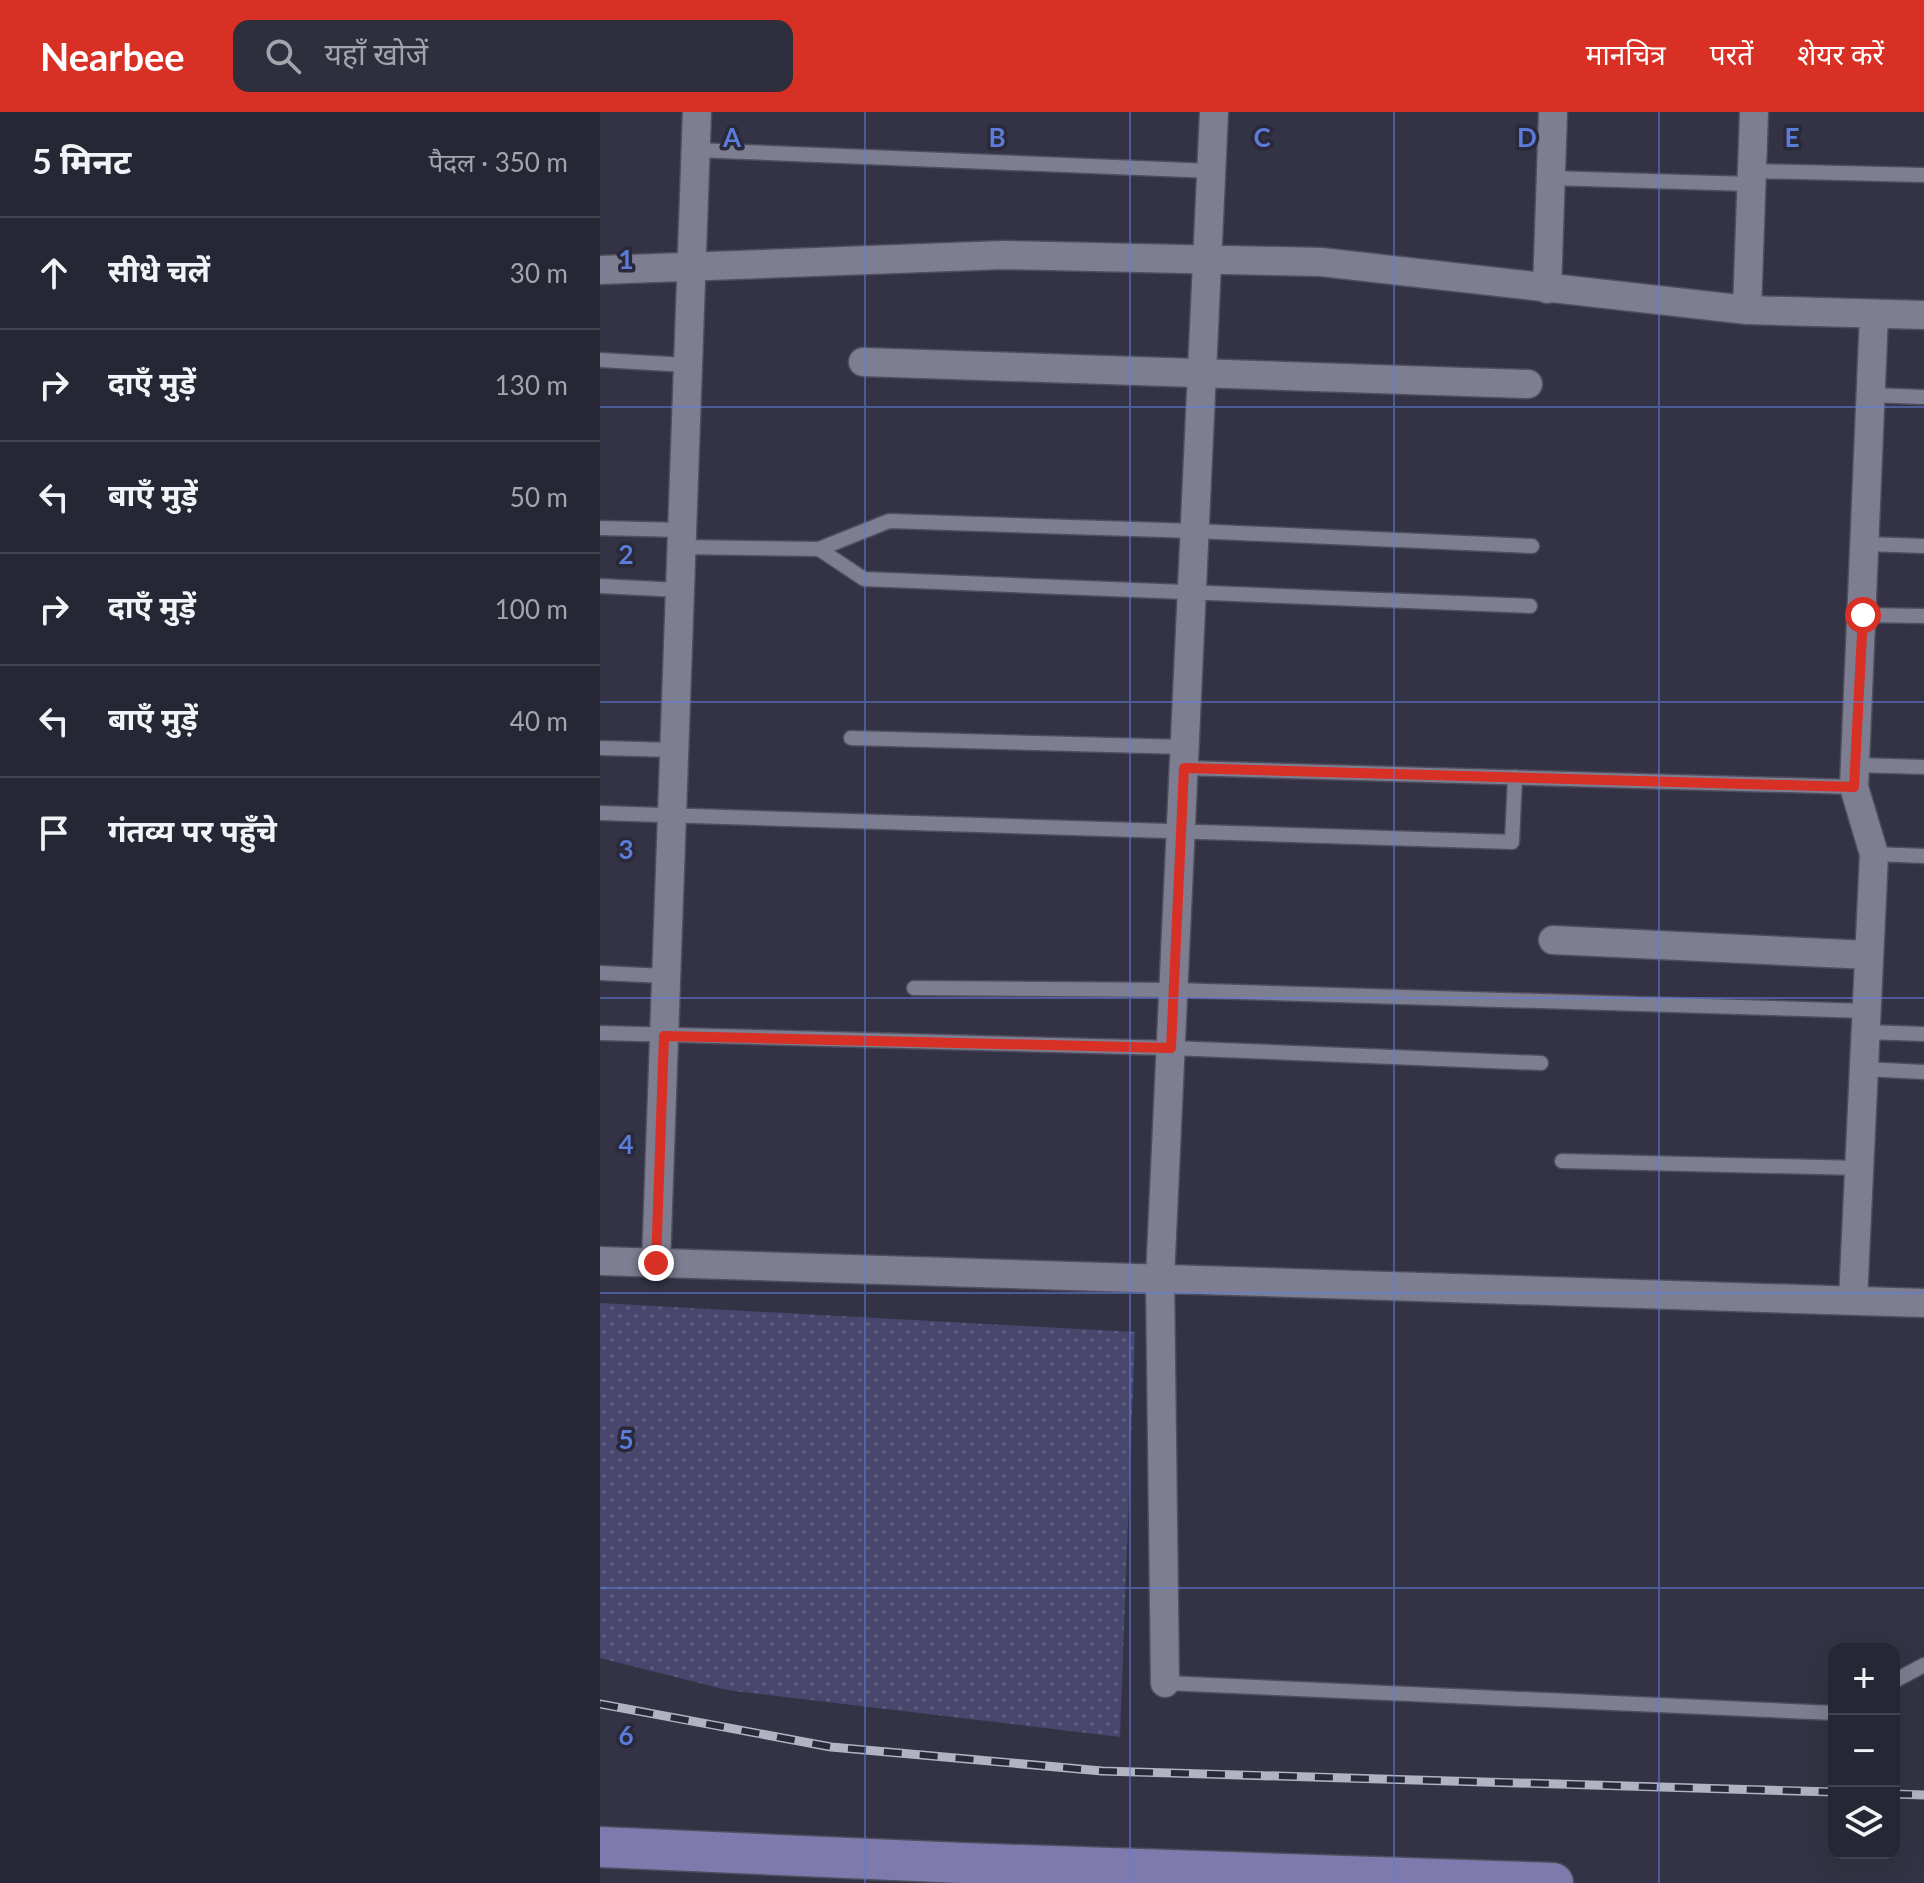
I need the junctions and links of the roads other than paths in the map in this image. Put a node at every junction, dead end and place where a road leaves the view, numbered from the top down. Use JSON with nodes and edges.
{"nodes":[{"id":1,"x":697,"y":112,"type":"edge"},
{"id":2,"x":1214,"y":112,"type":"edge"},
{"id":3,"x":1553,"y":112,"type":"edge"},
{"id":4,"x":1754,"y":112,"type":"edge"},
{"id":5,"x":695,"y":150,"type":"junction"},
{"id":6,"x":1212,"y":171,"type":"junction"},
{"id":7,"x":1924,"y":175,"type":"edge"},
{"id":8,"x":1752,"y":177,"type":"junction"},
{"id":9,"x":1550,"y":178,"type":"junction"},
{"id":10,"x":1208,"y":260,"type":"junction"},
{"id":11,"x":691,"y":267,"type":"junction"},
{"id":12,"x":600,"y":270,"type":"edge"},
{"id":13,"x":1547,"y":289,"type":"junction"},
{"id":14,"x":1747,"y":310,"type":"junction"},
{"id":15,"x":1874,"y":314,"type":"junction"},
{"id":16,"x":1924,"y":315,"type":"edge"},
{"id":17,"x":600,"y":360,"type":"edge"},
{"id":18,"x":863,"y":362,"type":"dead end"},
{"id":19,"x":687,"y":365,"type":"junction"},
{"id":20,"x":1202,"y":373,"type":"junction"},
{"id":21,"x":1528,"y":384,"type":"dead end"},
{"id":22,"x":1871,"y":395,"type":"junction"},
{"id":23,"x":1924,"y":397,"type":"edge"},
{"id":24,"x":600,"y":528,"type":"edge"},
{"id":25,"x":1195,"y":531,"type":"junction"},
{"id":26,"x":681,"y":539,"type":"junction"},
{"id":27,"x":1865,"y":544,"type":"junction"},
{"id":28,"x":1532,"y":546,"type":"dead end"},
{"id":29,"x":1924,"y":546,"type":"edge"},
{"id":30,"x":819,"y":549,"type":"junction"},
{"id":31,"x":600,"y":586,"type":"edge"},
{"id":32,"x":679,"y":590,"type":"junction"},
{"id":33,"x":1192,"y":592,"type":"junction"},
{"id":34,"x":1530,"y":606,"type":"dead end"},
{"id":35,"x":1863,"y":615,"type":"junction"},
{"id":36,"x":1924,"y":616,"type":"edge"},
{"id":37,"x":851,"y":738,"type":"dead end"},
{"id":38,"x":600,"y":748,"type":"edge"},
{"id":39,"x":674,"y":750,"type":"junction"},
{"id":40,"x":1184,"y":758,"type":"junction"},
{"id":41,"x":1924,"y":767,"type":"edge"},
{"id":42,"x":1854,"y":776,"type":"junction"},
{"id":43,"x":1515,"y":777,"type":"junction"},
{"id":44,"x":600,"y":813,"type":"edge"},
{"id":45,"x":672,"y":816,"type":"junction"},
{"id":46,"x":1181,"y":830,"type":"junction"},
{"id":47,"x":1874,"y":854,"type":"junction"},
{"id":48,"x":1924,"y":856,"type":"edge"},
{"id":49,"x":1553,"y":940,"type":"dead end"},
{"id":50,"x":1869,"y":955,"type":"junction"},
{"id":51,"x":600,"y":973,"type":"edge"},
{"id":52,"x":666,"y":976,"type":"junction"},
{"id":53,"x":914,"y":988,"type":"dead end"},
{"id":54,"x":1174,"y":990,"type":"junction"},
{"id":55,"x":1866,"y":1021,"type":"junction"},
{"id":56,"x":600,"y":1033,"type":"edge"},
{"id":57,"x":1924,"y":1034,"type":"edge"},
{"id":58,"x":664,"y":1036,"type":"junction"},
{"id":59,"x":1171,"y":1048,"type":"junction"},
{"id":60,"x":1541,"y":1063,"type":"dead end"},
{"id":61,"x":1864,"y":1069,"type":"junction"},
{"id":62,"x":1924,"y":1072,"type":"edge"},
{"id":63,"x":1562,"y":1161,"type":"dead end"},
{"id":64,"x":1859,"y":1168,"type":"junction"},
{"id":65,"x":600,"y":1261,"type":"edge"},
{"id":66,"x":656,"y":1263,"type":"junction"},
{"id":67,"x":1160,"y":1278,"type":"junction"},
{"id":68,"x":1853,"y":1300,"type":"junction"},
{"id":69,"x":1924,"y":1303,"type":"edge"},
{"id":70,"x":1924,"y":1665,"type":"edge"},
{"id":71,"x":1900,"y":1678,"type":"edge"},
{"id":72,"x":1165,"y":1683,"type":"joint"},
{"id":73,"x":1828,"y":1713,"type":"edge"},
{"id":74,"x":600,"y":1847,"type":"edge"},
{"id":75,"x":1553,"y":1883,"type":"edge"}],
"edges":[{"from":1,"to":5,"type":"street"},
{"from":2,"to":6,"type":"street"},
{"from":3,"to":9,"type":"street"},
{"from":4,"to":8,"type":"street"},
{"from":5,"to":6,"type":"lane"},
{"from":5,"to":11,"type":"street"},
{"from":6,"to":10,"type":"street"},
{"from":7,"to":8,"type":"lane"},
{"from":8,"to":9,"type":"lane"},
{"from":8,"to":14,"type":"street"},
{"from":9,"to":13,"type":"street"},
{"from":10,"to":11,"type":"street"},
{"from":10,"to":13,"type":"street"},
{"from":10,"to":20,"type":"street"},
{"from":11,"to":12,"type":"street"},
{"from":11,"to":19,"type":"street"},
{"from":13,"to":14,"type":"street"},
{"from":14,"to":15,"type":"street"},
{"from":15,"to":16,"type":"street"},
{"from":15,"to":22,"type":"street"},
{"from":17,"to":19,"type":"lane"},
{"from":18,"to":20,"type":"street"},
{"from":19,"to":26,"type":"street"},
{"from":20,"to":21,"type":"street"},
{"from":20,"to":25,"type":"street"},
{"from":22,"to":23,"type":"lane"},
{"from":22,"to":27,"type":"street"},
{"from":24,"to":26,"type":"lane"},
{"from":25,"to":28,"type":"lane"},
{"from":25,"to":30,"type":"lane"},
{"from":25,"to":33,"type":"street"},
{"from":26,"to":30,"type":"lane"},
{"from":26,"to":32,"type":"street"},
{"from":27,"to":29,"type":"lane"},
{"from":27,"to":35,"type":"street"},
{"from":30,"to":33,"type":"lane"},
{"from":31,"to":32,"type":"lane"},
{"from":32,"to":39,"type":"street"},
{"from":33,"to":34,"type":"lane"},
{"from":33,"to":40,"type":"street"},
{"from":35,"to":36,"type":"lane"},
{"from":35,"to":42,"type":"street"},
{"from":37,"to":40,"type":"lane"},
{"from":38,"to":39,"type":"lane"},
{"from":39,"to":45,"type":"street"},
{"from":40,"to":43,"type":"lane"},
{"from":40,"to":46,"type":"street"},
{"from":41,"to":42,"type":"lane"},
{"from":42,"to":43,"type":"lane"},
{"from":42,"to":47,"type":"street"},
{"from":43,"to":46,"type":"lane"},
{"from":44,"to":45,"type":"lane"},
{"from":45,"to":46,"type":"lane"},
{"from":45,"to":52,"type":"street"},
{"from":46,"to":54,"type":"street"},
{"from":47,"to":48,"type":"lane"},
{"from":47,"to":50,"type":"street"},
{"from":49,"to":50,"type":"street"},
{"from":50,"to":55,"type":"street"},
{"from":51,"to":52,"type":"lane"},
{"from":52,"to":58,"type":"street"},
{"from":53,"to":54,"type":"lane"},
{"from":54,"to":55,"type":"lane"},
{"from":54,"to":59,"type":"street"},
{"from":55,"to":57,"type":"lane"},
{"from":55,"to":61,"type":"street"},
{"from":56,"to":58,"type":"lane"},
{"from":58,"to":59,"type":"lane"},
{"from":58,"to":66,"type":"street"},
{"from":59,"to":60,"type":"lane"},
{"from":59,"to":67,"type":"street"},
{"from":61,"to":62,"type":"lane"},
{"from":61,"to":64,"type":"street"},
{"from":63,"to":64,"type":"lane"},
{"from":64,"to":68,"type":"street"},
{"from":65,"to":66,"type":"street"},
{"from":66,"to":67,"type":"street"},
{"from":67,"to":68,"type":"street"},
{"from":67,"to":72,"type":"street"},
{"from":68,"to":69,"type":"street"},
{"from":70,"to":71,"type":"lane"},
{"from":72,"to":73,"type":"lane"},
{"from":74,"to":75,"type":"main road"}]}
